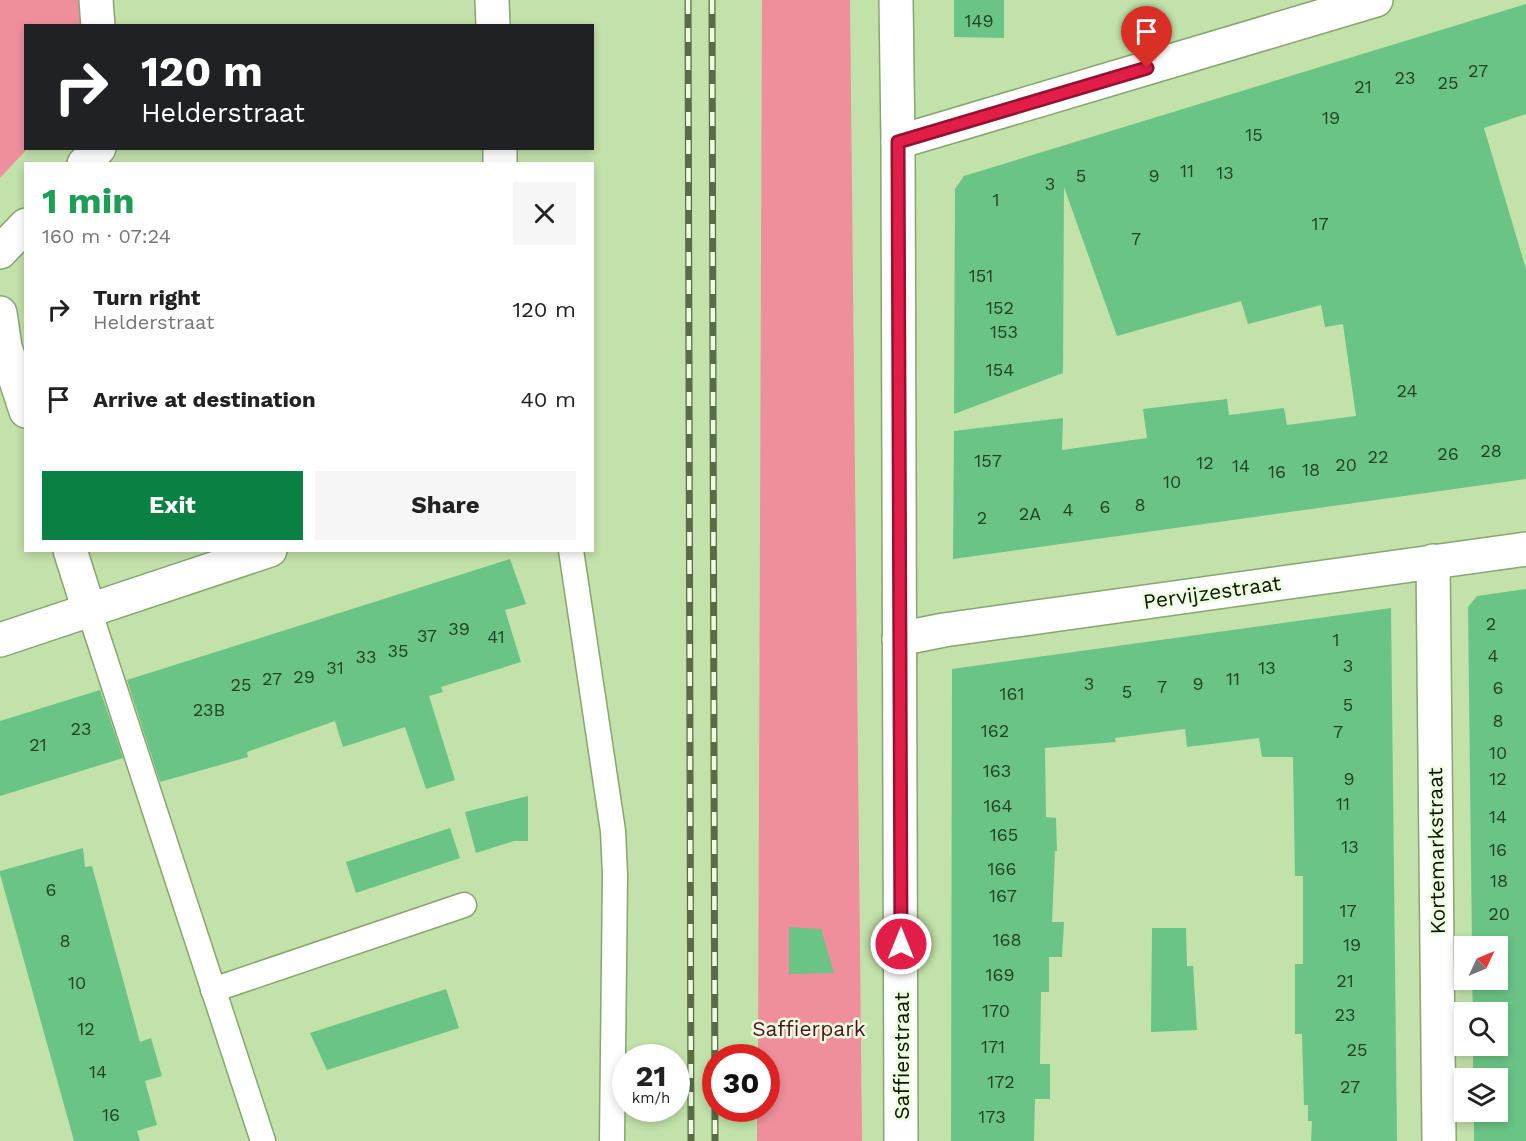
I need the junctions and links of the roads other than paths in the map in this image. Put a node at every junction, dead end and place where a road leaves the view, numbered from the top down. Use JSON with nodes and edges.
{"nodes":[{"id":1,"x":96,"y":0,"type":"edge"},
{"id":2,"x":492,"y":0,"type":"edge"},
{"id":3,"x":896,"y":0,"type":"edge"},
{"id":4,"x":1376,"y":0,"type":"edge"},
{"id":5,"x":98,"y":24,"type":"edge"},
{"id":6,"x":493,"y":24,"type":"edge"},
{"id":7,"x":898,"y":142,"type":"junction"},
{"id":8,"x":97,"y":150,"type":"edge"},
{"id":9,"x":86,"y":162,"type":"edge"},
{"id":10,"x":24,"y":227,"type":"edge"},
{"id":11,"x":0,"y":252,"type":"edge"},
{"id":12,"x":0,"y":313,"type":"edge"},
{"id":13,"x":24,"y":405,"type":"edge"},
{"id":14,"x":1526,"y":549,"type":"edge"},
{"id":15,"x":71,"y":552,"type":"edge"},
{"id":16,"x":264,"y":552,"type":"edge"},
{"id":17,"x":571,"y":552,"type":"edge"},
{"id":18,"x":1434,"y":561,"type":"junction"},
{"id":19,"x":89,"y":610,"type":"junction"},
{"id":20,"x":899,"y":639,"type":"junction"},
{"id":21,"x":0,"y":640,"type":"edge"},
{"id":22,"x":464,"y":905,"type":"dead end"},
{"id":23,"x":213,"y":990,"type":"junction"},
{"id":24,"x":263,"y":1141,"type":"edge"},
{"id":25,"x":612,"y":1141,"type":"edge"},
{"id":26,"x":901,"y":1141,"type":"edge"},
{"id":27,"x":1439,"y":1141,"type":"edge"}],
"edges":[{"from":1,"to":5,"type":"street"},
{"from":2,"to":6,"type":"street"},
{"from":3,"to":7,"type":"street","name":"Saffierstraat"},
{"from":4,"to":7,"type":"street"},
{"from":7,"to":20,"type":"street","name":"Saffierstraat"},
{"from":8,"to":9,"type":"street"},
{"from":10,"to":11,"type":"street"},
{"from":12,"to":13,"type":"street"},
{"from":14,"to":18,"type":"street","name":"Pervijzestraat"},
{"from":15,"to":19,"type":"street"},
{"from":16,"to":19,"type":"street"},
{"from":17,"to":25,"type":"lane"},
{"from":18,"to":20,"type":"street","name":"Pervijzestraat"},
{"from":18,"to":27,"type":"street","name":"Kortemarkstraat"},
{"from":19,"to":21,"type":"street"},
{"from":19,"to":23,"type":"lane"},
{"from":20,"to":26,"type":"street","name":"Saffierstraat"},
{"from":22,"to":23,"type":"lane"},
{"from":23,"to":24,"type":"lane"}]}
